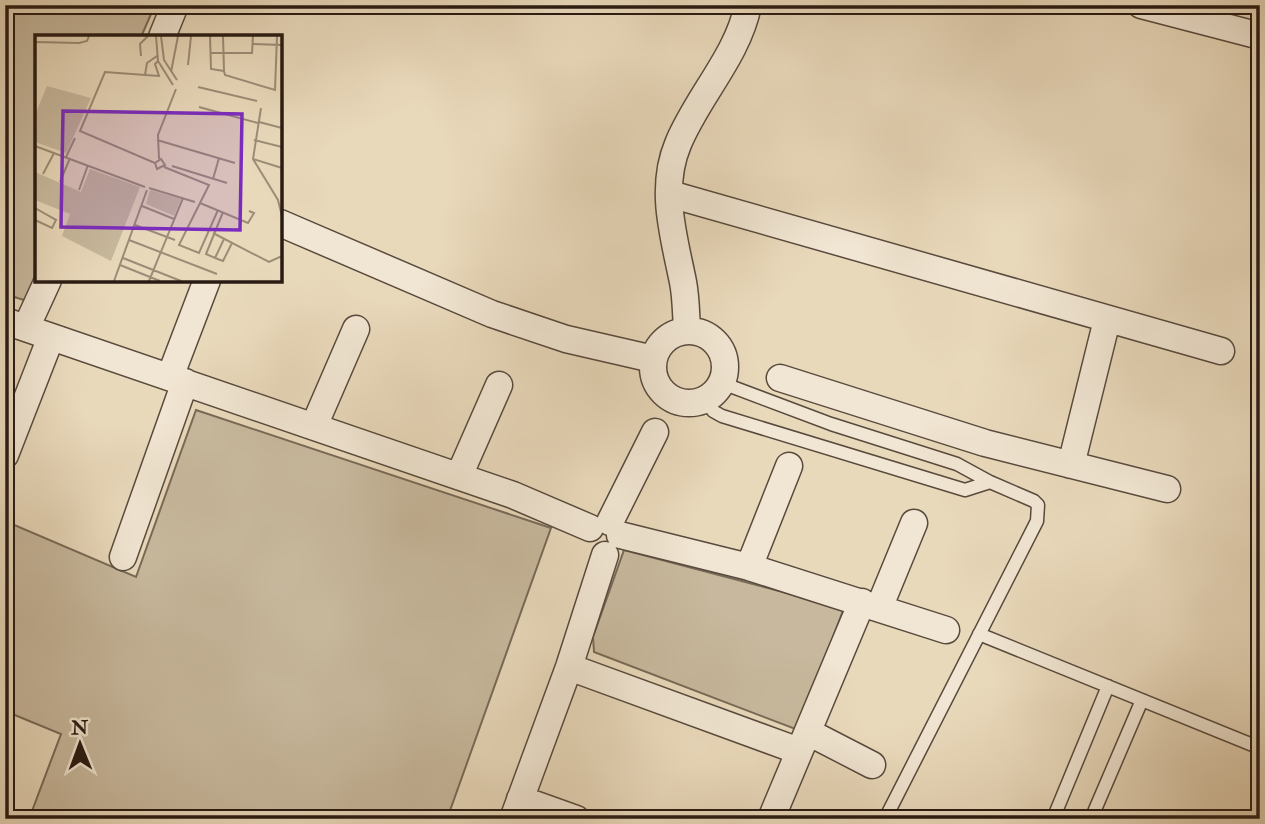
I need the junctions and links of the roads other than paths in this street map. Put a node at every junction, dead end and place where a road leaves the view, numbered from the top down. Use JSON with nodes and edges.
{"nodes":[{"id":1,"x":174,"y":5,"type":"edge"},
{"id":2,"x":748,"y":5,"type":"edge"},
{"id":3,"x":1141,"y":5,"type":"edge"},
{"id":4,"x":163,"y":35,"type":"edge"},
{"id":5,"x":1260,"y":36,"type":"edge"},
{"id":6,"x":670,"y":194,"type":"junction"},
{"id":7,"x":282,"y":224,"type":"edge"},
{"id":8,"x":47,"y":282,"type":"edge"},
{"id":9,"x":206,"y":282,"type":"edge"},
{"id":10,"x":1107,"y":320,"type":"junction"},
{"id":11,"x":16,"y":324,"type":"edge"},
{"id":12,"x":356,"y":329,"type":"dead end"},
{"id":13,"x":687,"y":330,"type":"junction"},
{"id":14,"x":51,"y":337,"type":"junction"},
{"id":15,"x":1221,"y":351,"type":"dead end"},
{"id":16,"x":653,"y":359,"type":"junction"},
{"id":17,"x":780,"y":378,"type":"dead end"},
{"id":18,"x":178,"y":380,"type":"junction"},
{"id":19,"x":722,"y":383,"type":"junction"},
{"id":20,"x":499,"y":385,"type":"dead end"},
{"id":21,"x":694,"y":403,"type":"junction"},
{"id":22,"x":314,"y":426,"type":"junction"},
{"id":23,"x":655,"y":432,"type":"dead end"},
{"id":24,"x":5,"y":455,"type":"edge"},
{"id":25,"x":1071,"y":465,"type":"junction"},
{"id":26,"x":789,"y":466,"type":"dead end"},
{"id":27,"x":459,"y":477,"type":"junction"},
{"id":28,"x":990,"y":482,"type":"junction"},
{"id":29,"x":1167,"y":489,"type":"dead end"},
{"id":30,"x":914,"y":523,"type":"dead end"},
{"id":31,"x":606,"y":535,"type":"junction"},
{"id":32,"x":123,"y":557,"type":"dead end"},
{"id":33,"x":749,"y":567,"type":"junction"},
{"id":34,"x":870,"y":605,"type":"junction"},
{"id":35,"x":946,"y":630,"type":"dead end"},
{"id":36,"x":979,"y":634,"type":"junction"},
{"id":37,"x":569,"y":667,"type":"junction"},
{"id":38,"x":1108,"y":686,"type":"junction"},
{"id":39,"x":1142,"y":700,"type":"junction"},
{"id":40,"x":803,"y":742,"type":"junction"},
{"id":41,"x":1260,"y":748,"type":"edge"},
{"id":42,"x":872,"y":765,"type":"dead end"},
{"id":43,"x":517,"y":809,"type":"edge"},
{"id":44,"x":576,"y":819,"type":"edge"},
{"id":45,"x":771,"y":819,"type":"edge"},
{"id":46,"x":886,"y":819,"type":"edge"},
{"id":47,"x":1054,"y":819,"type":"edge"},
{"id":48,"x":1091,"y":819,"type":"edge"}],
"edges":[{"from":1,"to":4,"type":"street"},
{"from":2,"to":6,"type":"street"},
{"from":3,"to":5,"type":"street"},
{"from":6,"to":10,"type":"street"},
{"from":6,"to":13,"type":"street"},
{"from":7,"to":16,"type":"street"},
{"from":8,"to":11,"type":"street"},
{"from":9,"to":18,"type":"street"},
{"from":10,"to":15,"type":"street"},
{"from":10,"to":25,"type":"street"},
{"from":11,"to":14,"type":"street"},
{"from":12,"to":22,"type":"street"},
{"from":13,"to":16,"type":"street"},
{"from":13,"to":19,"type":"street"},
{"from":14,"to":18,"type":"street"},
{"from":14,"to":24,"type":"street"},
{"from":16,"to":21,"type":"street"},
{"from":17,"to":25,"type":"street"},
{"from":18,"to":22,"type":"street"},
{"from":18,"to":32,"type":"street"},
{"from":19,"to":21,"type":"street"},
{"from":19,"to":28,"type":"lane"},
{"from":20,"to":27,"type":"street"},
{"from":21,"to":28,"type":"lane"},
{"from":22,"to":27,"type":"street"},
{"from":23,"to":31,"type":"street"},
{"from":25,"to":29,"type":"street"},
{"from":26,"to":33,"type":"street"},
{"from":27,"to":31,"type":"street"},
{"from":28,"to":36,"type":"lane"},
{"from":30,"to":34,"type":"street"},
{"from":31,"to":33,"type":"street"},
{"from":31,"to":37,"type":"street"},
{"from":33,"to":34,"type":"street"},
{"from":34,"to":35,"type":"street"},
{"from":34,"to":40,"type":"street"},
{"from":36,"to":38,"type":"lane"},
{"from":36,"to":46,"type":"lane"},
{"from":37,"to":40,"type":"street"},
{"from":37,"to":43,"type":"street"},
{"from":38,"to":39,"type":"lane"},
{"from":38,"to":47,"type":"lane"},
{"from":39,"to":41,"type":"lane"},
{"from":39,"to":48,"type":"lane"},
{"from":40,"to":42,"type":"street"},
{"from":40,"to":45,"type":"street"},
{"from":43,"to":44,"type":"street"}]}
